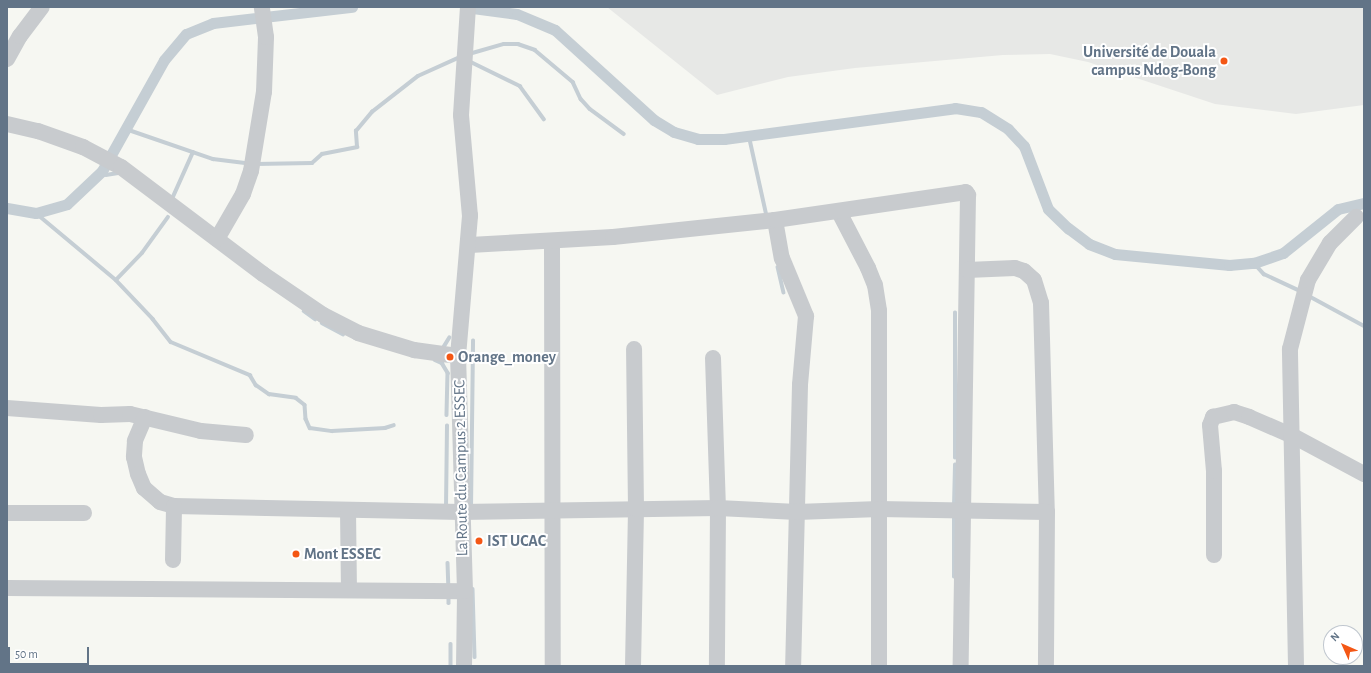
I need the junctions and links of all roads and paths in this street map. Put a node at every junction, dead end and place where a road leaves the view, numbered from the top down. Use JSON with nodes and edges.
{"nodes":[{"id":1,"x":42,"y":7,"type":"edge"},
{"id":2,"x":262,"y":7,"type":"edge"},
{"id":3,"x":468,"y":7,"type":"edge"},
{"id":4,"x":7,"y":59,"type":"edge"},
{"id":5,"x":7,"y":124,"type":"edge"},
{"id":6,"x":839,"y":212,"type":"junction"},
{"id":7,"x":1356,"y":217,"type":"dead end"},
{"id":8,"x":775,"y":220,"type":"junction"},
{"id":9,"x":217,"y":239,"type":"junction"},
{"id":10,"x":552,"y":242,"type":"junction"},
{"id":11,"x":470,"y":245,"type":"junction"},
{"id":12,"x":967,"y":270,"type":"junction"},
{"id":13,"x":634,"y":350,"type":"dead end"},
{"id":14,"x":458,"y":356,"type":"junction"},
{"id":15,"x":713,"y":358,"type":"dead end"},
{"id":16,"x":7,"y":408,"type":"edge"},
{"id":17,"x":145,"y":417,"type":"junction"},
{"id":18,"x":246,"y":435,"type":"dead end"},
{"id":19,"x":1294,"y":436,"type":"junction"},
{"id":20,"x":1364,"y":474,"type":"edge"},
{"id":21,"x":174,"y":506,"type":"junction"},
{"id":22,"x":718,"y":508,"type":"junction"},
{"id":23,"x":636,"y":509,"type":"junction"},
{"id":24,"x":879,"y":509,"type":"junction"},
{"id":25,"x":348,"y":510,"type":"junction"},
{"id":26,"x":962,"y":510,"type":"junction"},
{"id":27,"x":554,"y":511,"type":"junction"},
{"id":28,"x":461,"y":512,"type":"junction"},
{"id":29,"x":797,"y":512,"type":"junction"},
{"id":30,"x":1047,"y":512,"type":"junction"},
{"id":31,"x":7,"y":513,"type":"edge"},
{"id":32,"x":84,"y":513,"type":"dead end"},
{"id":33,"x":1214,"y":555,"type":"dead end"},
{"id":34,"x":173,"y":560,"type":"dead end"},
{"id":35,"x":7,"y":588,"type":"edge"},
{"id":36,"x":349,"y":590,"type":"junction"},
{"id":37,"x":465,"y":591,"type":"junction"},
{"id":38,"x":464,"y":666,"type":"edge"},
{"id":39,"x":553,"y":666,"type":"edge"},
{"id":40,"x":633,"y":666,"type":"edge"},
{"id":41,"x":717,"y":666,"type":"edge"},
{"id":42,"x":793,"y":666,"type":"edge"},
{"id":43,"x":878,"y":666,"type":"edge"},
{"id":44,"x":962,"y":666,"type":"edge"},
{"id":45,"x":1046,"y":666,"type":"edge"},
{"id":46,"x":1296,"y":666,"type":"edge"}],
"edges":[{"from":1,"to":4,"type":"street"},
{"from":2,"to":9,"type":"street"},
{"from":3,"to":11,"type":"street","name":"La Route du Campus 2 ESSEC"},
{"from":5,"to":9,"type":"street"},
{"from":6,"to":8,"type":"street"},
{"from":6,"to":12,"type":"street"},
{"from":6,"to":24,"type":"street"},
{"from":7,"to":19,"type":"street"},
{"from":8,"to":10,"type":"street"},
{"from":8,"to":29,"type":"street"},
{"from":9,"to":14,"type":"street"},
{"from":10,"to":11,"type":"street"},
{"from":10,"to":27,"type":"street"},
{"from":11,"to":14,"type":"street","name":"La Route du Campus 2 ESSEC"},
{"from":12,"to":26,"type":"street"},
{"from":12,"to":30,"type":"street"},
{"from":13,"to":23,"type":"street"},
{"from":14,"to":28,"type":"street","name":"La Route du Campus 2 ESSEC"},
{"from":15,"to":22,"type":"street"},
{"from":16,"to":17,"type":"street"},
{"from":17,"to":18,"type":"street"},
{"from":17,"to":21,"type":"street"},
{"from":19,"to":20,"type":"street"},
{"from":19,"to":33,"type":"street"},
{"from":19,"to":46,"type":"street"},
{"from":21,"to":25,"type":"street"},
{"from":21,"to":34,"type":"street"},
{"from":22,"to":23,"type":"street"},
{"from":22,"to":29,"type":"street"},
{"from":22,"to":41,"type":"street"},
{"from":23,"to":27,"type":"street"},
{"from":23,"to":40,"type":"street"},
{"from":24,"to":26,"type":"street"},
{"from":24,"to":29,"type":"street"},
{"from":24,"to":43,"type":"street"},
{"from":25,"to":28,"type":"street"},
{"from":25,"to":36,"type":"street"},
{"from":26,"to":30,"type":"street"},
{"from":26,"to":44,"type":"street"},
{"from":27,"to":28,"type":"street"},
{"from":27,"to":39,"type":"street"},
{"from":28,"to":37,"type":"street","name":"La Route du Campus 2 ESSEC"},
{"from":29,"to":42,"type":"street"},
{"from":30,"to":45,"type":"street"},
{"from":31,"to":32,"type":"street"},
{"from":35,"to":36,"type":"street"},
{"from":36,"to":37,"type":"street"},
{"from":37,"to":38,"type":"street","name":"La Route du Campus 2 ESSEC"}]}
